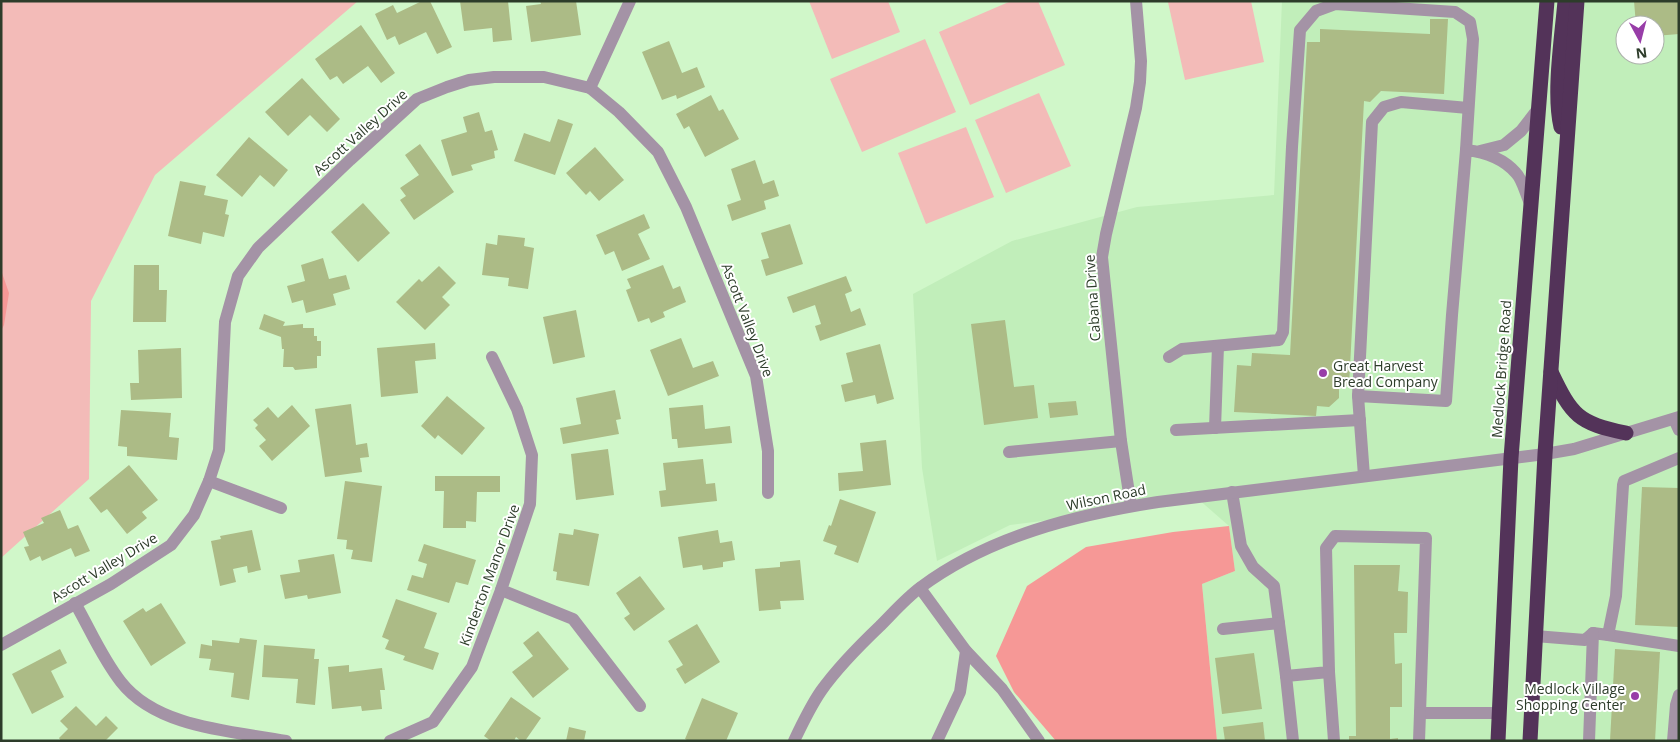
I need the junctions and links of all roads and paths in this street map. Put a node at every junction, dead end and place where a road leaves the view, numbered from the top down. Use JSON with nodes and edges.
{"nodes":[{"id":1,"x":630,"y":1,"type":"edge"},
{"id":2,"x":1136,"y":1,"type":"edge"},
{"id":3,"x":1547,"y":1,"type":"edge"},
{"id":4,"x":1566,"y":1,"type":"edge"},
{"id":5,"x":1577,"y":1,"type":"edge"},
{"id":6,"x":590,"y":88,"type":"junction"},
{"id":7,"x":1468,"y":108,"type":"junction"},
{"id":8,"x":1538,"y":109,"type":"junction"},
{"id":9,"x":1567,"y":143,"type":"junction"},
{"id":10,"x":1466,"y":150,"type":"junction"},
{"id":11,"x":1480,"y":151,"type":"junction"},
{"id":12,"x":1530,"y":205,"type":"junction"},
{"id":13,"x":1218,"y":346,"type":"junction"},
{"id":14,"x":492,"y":357,"type":"dead end"},
{"id":15,"x":1169,"y":357,"type":"dead end"},
{"id":16,"x":1550,"y":370,"type":"junction"},
{"id":17,"x":1358,"y":396,"type":"junction"},
{"id":18,"x":1360,"y":420,"type":"junction"},
{"id":19,"x":1677,"y":422,"type":"edge"},
{"id":20,"x":1215,"y":428,"type":"junction"},
{"id":21,"x":1176,"y":430,"type":"dead end"},
{"id":22,"x":1626,"y":433,"type":"junction"},
{"id":23,"x":1121,"y":441,"type":"junction"},
{"id":24,"x":1009,"y":452,"type":"dead end"},
{"id":25,"x":1545,"y":454,"type":"junction"},
{"id":26,"x":1511,"y":458,"type":"junction"},
{"id":27,"x":1679,"y":458,"type":"edge"},
{"id":28,"x":1364,"y":476,"type":"junction"},
{"id":29,"x":209,"y":481,"type":"junction"},
{"id":30,"x":1232,"y":492,"type":"junction"},
{"id":31,"x":768,"y":493,"type":"dead end"},
{"id":32,"x":1131,"y":506,"type":"junction"},
{"id":33,"x":281,"y":508,"type":"dead end"},
{"id":34,"x":920,"y":588,"type":"junction"},
{"id":35,"x":501,"y":590,"type":"junction"},
{"id":36,"x":75,"y":603,"type":"junction"},
{"id":37,"x":1279,"y":622,"type":"junction"},
{"id":38,"x":1223,"y":629,"type":"dead end"},
{"id":39,"x":1593,"y":633,"type":"junction"},
{"id":40,"x":1608,"y":635,"type":"junction"},
{"id":41,"x":1535,"y":636,"type":"junction"},
{"id":42,"x":1,"y":645,"type":"edge"},
{"id":43,"x":1679,"y":646,"type":"edge"},
{"id":44,"x":966,"y":651,"type":"junction"},
{"id":45,"x":1329,"y":672,"type":"junction"},
{"id":46,"x":1286,"y":676,"type":"junction"},
{"id":47,"x":1679,"y":696,"type":"edge"},
{"id":48,"x":640,"y":706,"type":"dead end"},
{"id":49,"x":1420,"y":713,"type":"junction"},
{"id":50,"x":1500,"y":714,"type":"junction"},
{"id":51,"x":286,"y":741,"type":"edge"},
{"id":52,"x":390,"y":741,"type":"edge"},
{"id":53,"x":794,"y":741,"type":"edge"},
{"id":54,"x":937,"y":741,"type":"edge"},
{"id":55,"x":1039,"y":741,"type":"edge"},
{"id":56,"x":1293,"y":741,"type":"edge"},
{"id":57,"x":1334,"y":741,"type":"edge"},
{"id":58,"x":1419,"y":741,"type":"edge"},
{"id":59,"x":1498,"y":741,"type":"edge"},
{"id":60,"x":1530,"y":741,"type":"edge"},
{"id":61,"x":1589,"y":741,"type":"edge"},
{"id":62,"x":1674,"y":741,"type":"edge"}],
"edges":[{"from":1,"to":6,"type":"street"},
{"from":2,"to":23,"type":"street","name":"Cabana Drive"},
{"from":3,"to":8,"type":"highway","name":"Medlock Bridge Road"},
{"from":4,"to":9,"type":"highway"},
{"from":5,"to":9,"type":"highway"},
{"from":6,"to":29,"type":"street","name":"Ascott Valley Drive"},
{"from":6,"to":31,"type":"street","name":"Ascott Valley Drive"},
{"from":7,"to":10,"type":"street"},
{"from":7,"to":13,"type":"street"},
{"from":7,"to":17,"type":"street"},
{"from":8,"to":11,"type":"street"},
{"from":8,"to":12,"type":"highway","name":"Medlock Bridge Road"},
{"from":9,"to":16,"type":"highway"},
{"from":10,"to":11,"type":"street"},
{"from":10,"to":17,"type":"street"},
{"from":11,"to":12,"type":"street"},
{"from":12,"to":26,"type":"highway","name":"Medlock Bridge Road"},
{"from":13,"to":15,"type":"street"},
{"from":13,"to":20,"type":"street"},
{"from":14,"to":35,"type":"street","name":"Kinderton Manor Drive"},
{"from":16,"to":22,"type":"highway"},
{"from":16,"to":25,"type":"highway"},
{"from":17,"to":18,"type":"street"},
{"from":18,"to":20,"type":"street"},
{"from":18,"to":28,"type":"street"},
{"from":19,"to":22,"type":"street","name":"Wilson Road"},
{"from":20,"to":21,"type":"street"},
{"from":22,"to":25,"type":"street","name":"Wilson Road"},
{"from":23,"to":24,"type":"street"},
{"from":23,"to":32,"type":"street","name":"Cabana Drive"},
{"from":25,"to":26,"type":"street","name":"Wilson Road"},
{"from":25,"to":41,"type":"highway"},
{"from":26,"to":28,"type":"street","name":"Wilson Road"},
{"from":26,"to":50,"type":"highway","name":"Medlock Bridge Road"},
{"from":27,"to":40,"type":"street"},
{"from":28,"to":30,"type":"street","name":"Wilson Road"},
{"from":29,"to":33,"type":"street"},
{"from":29,"to":36,"type":"street","name":"Ascott Valley Drive"},
{"from":30,"to":32,"type":"street","name":"Wilson Road"},
{"from":30,"to":37,"type":"street"},
{"from":32,"to":34,"type":"street","name":"Wilson Road"},
{"from":34,"to":44,"type":"street"},
{"from":34,"to":53,"type":"street","name":"Wilson Road"},
{"from":35,"to":48,"type":"street"},
{"from":35,"to":52,"type":"street","name":"Kinderton Manor Drive"},
{"from":36,"to":42,"type":"street","name":"Ascott Valley Drive"},
{"from":36,"to":51,"type":"street"},
{"from":37,"to":38,"type":"street"},
{"from":37,"to":46,"type":"street"},
{"from":39,"to":40,"type":"street"},
{"from":39,"to":41,"type":"street"},
{"from":39,"to":61,"type":"street"},
{"from":40,"to":43,"type":"street"},
{"from":41,"to":60,"type":"highway"},
{"from":44,"to":54,"type":"street"},
{"from":44,"to":55,"type":"street"},
{"from":45,"to":46,"type":"street"},
{"from":45,"to":49,"type":"street"},
{"from":45,"to":57,"type":"street"},
{"from":46,"to":56,"type":"street"},
{"from":47,"to":62,"type":"street"},
{"from":49,"to":50,"type":"street"},
{"from":49,"to":58,"type":"street"},
{"from":50,"to":59,"type":"highway","name":"Medlock Bridge Road"}]}
